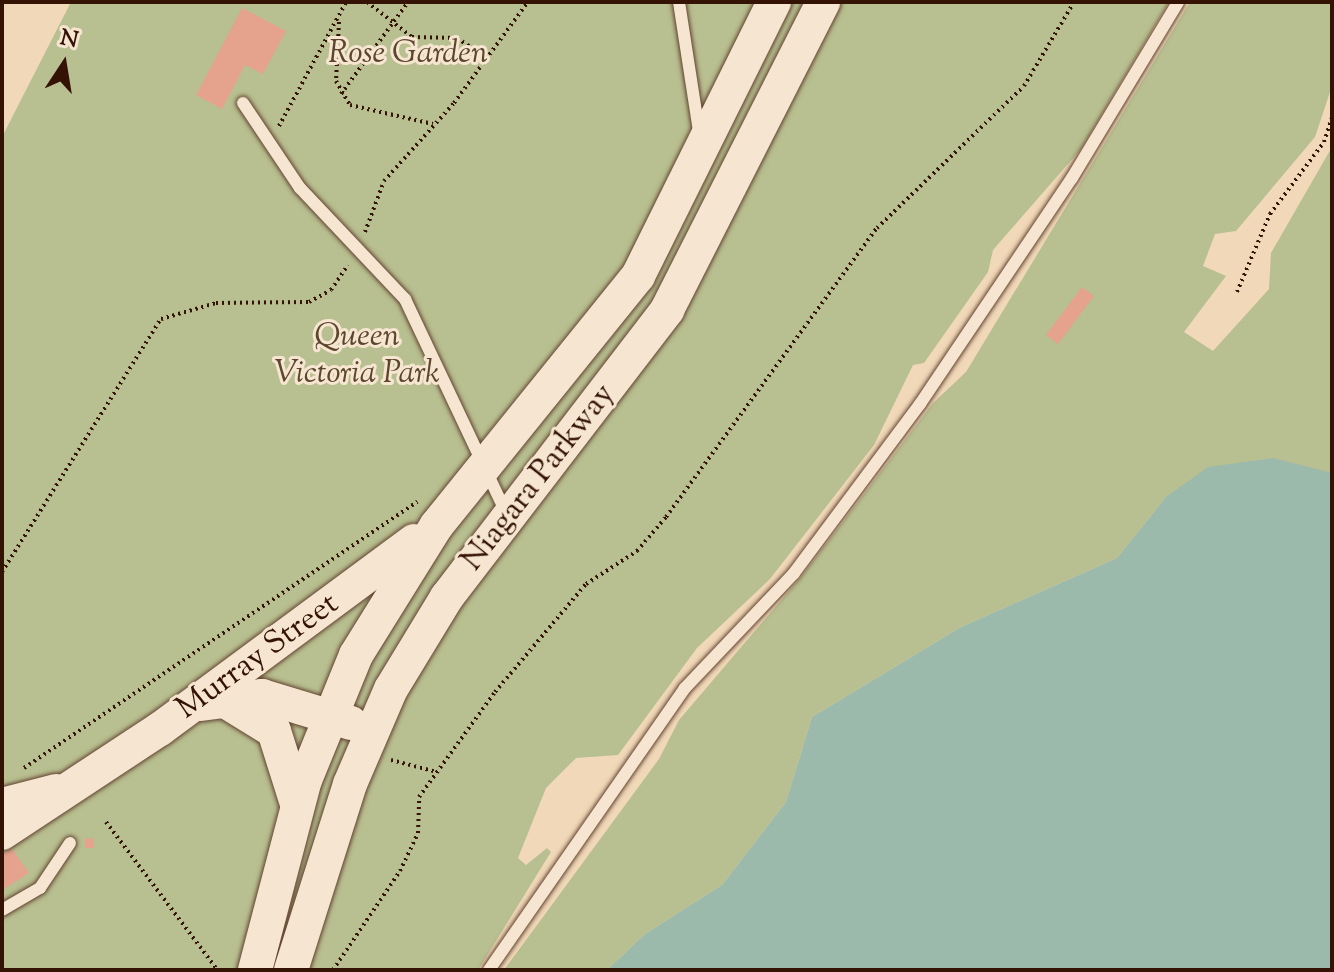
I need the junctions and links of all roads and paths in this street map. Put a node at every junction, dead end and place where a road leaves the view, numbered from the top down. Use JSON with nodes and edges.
{"nodes":[{"id":1,"x":346,"y":2,"type":"edge"},
{"id":2,"x":367,"y":2,"type":"edge"},
{"id":3,"x":408,"y":2,"type":"edge"},
{"id":4,"x":528,"y":2,"type":"edge"},
{"id":5,"x":679,"y":2,"type":"edge"},
{"id":6,"x":774,"y":2,"type":"edge"},
{"id":7,"x":823,"y":2,"type":"edge"},
{"id":8,"x":1074,"y":2,"type":"edge"},
{"id":9,"x":1178,"y":2,"type":"edge"},
{"id":10,"x":339,"y":22,"type":"junction"},
{"id":11,"x":394,"y":22,"type":"junction"},
{"id":12,"x":487,"y":58,"type":"junction"},
{"id":13,"x":341,"y":94,"type":"junction"},
{"id":14,"x":243,"y":103,"type":"dead end"},
{"id":15,"x":1332,"y":117,"type":"edge"},
{"id":16,"x":433,"y":125,"type":"junction"},
{"id":17,"x":270,"y":142,"type":"junction"},
{"id":18,"x":704,"y":149,"type":"junction"},
{"id":19,"x":360,"y":247,"type":"junction"},
{"id":20,"x":1237,"y":292,"type":"dead end"},
{"id":21,"x":483,"y":468,"type":"junction"},
{"id":22,"x":421,"y":510,"type":"junction"},
{"id":23,"x":508,"y":518,"type":"junction"},
{"id":24,"x":2,"y":572,"type":"edge"},
{"id":25,"x":222,"y":699,"type":"junction"},
{"id":26,"x":184,"y":710,"type":"junction"},
{"id":27,"x":330,"y":715,"type":"junction"},
{"id":28,"x":376,"y":744,"type":"junction"},
{"id":29,"x":21,"y":770,"type":"dead end"},
{"id":30,"x":438,"y":772,"type":"junction"},
{"id":31,"x":76,"y":786,"type":"junction"},
{"id":32,"x":297,"y":804,"type":"junction"},
{"id":33,"x":2,"y":805,"type":"edge"},
{"id":34,"x":106,"y":822,"type":"dead end"},
{"id":35,"x":2,"y":833,"type":"edge"},
{"id":36,"x":70,"y":843,"type":"dead end"},
{"id":37,"x":2,"y":910,"type":"edge"},
{"id":38,"x":216,"y":968,"type":"edge"},
{"id":39,"x":255,"y":970,"type":"edge"},
{"id":40,"x":291,"y":970,"type":"edge"},
{"id":41,"x":333,"y":970,"type":"edge"},
{"id":42,"x":489,"y":970,"type":"edge"}],
"edges":[{"from":1,"to":10,"type":"path"},
{"from":2,"to":11,"type":"path"},
{"from":3,"to":11,"type":"path"},
{"from":4,"to":12,"type":"path"},
{"from":5,"to":18,"type":"lane"},
{"from":6,"to":18,"type":"main road","name":"Niagara Parkway"},
{"from":7,"to":23,"type":"main road","name":"Niagara Parkway"},
{"from":8,"to":30,"type":"path"},
{"from":9,"to":42,"type":"lane"},
{"from":10,"to":13,"type":"path"},
{"from":10,"to":17,"type":"path"},
{"from":11,"to":12,"type":"path"},
{"from":11,"to":13,"type":"path"},
{"from":12,"to":16,"type":"path"},
{"from":13,"to":16,"type":"path"},
{"from":14,"to":17,"type":"lane"},
{"from":15,"to":20,"type":"path"},
{"from":16,"to":19,"type":"path"},
{"from":17,"to":19,"type":"lane"},
{"from":18,"to":21,"type":"main road","name":"Niagara Parkway"},
{"from":19,"to":21,"type":"lane"},
{"from":19,"to":24,"type":"path"},
{"from":21,"to":22,"type":"main road","name":"Niagara Parkway"},
{"from":21,"to":23,"type":"lane"},
{"from":22,"to":26,"type":"main road","name":"Murray Street"},
{"from":22,"to":27,"type":"main road","name":"Niagara Parkway"},
{"from":22,"to":29,"type":"path"},
{"from":23,"to":28,"type":"main road","name":"Niagara Parkway"},
{"from":25,"to":26,"type":"main road"},
{"from":25,"to":27,"type":"main road"},
{"from":25,"to":32,"type":"main road"},
{"from":26,"to":31,"type":"main road","name":"Murray Street"},
{"from":27,"to":28,"type":"main road"},
{"from":27,"to":32,"type":"main road","name":"Niagara Parkway"},
{"from":28,"to":30,"type":"path"},
{"from":28,"to":40,"type":"main road","name":"Niagara Parkway"},
{"from":30,"to":41,"type":"path"},
{"from":31,"to":33,"type":"main road","name":"Murray Street"},
{"from":31,"to":35,"type":"main road","name":"Murray Street"},
{"from":32,"to":39,"type":"main road","name":"Niagara Parkway"},
{"from":34,"to":38,"type":"path"},
{"from":36,"to":37,"type":"lane"}]}
